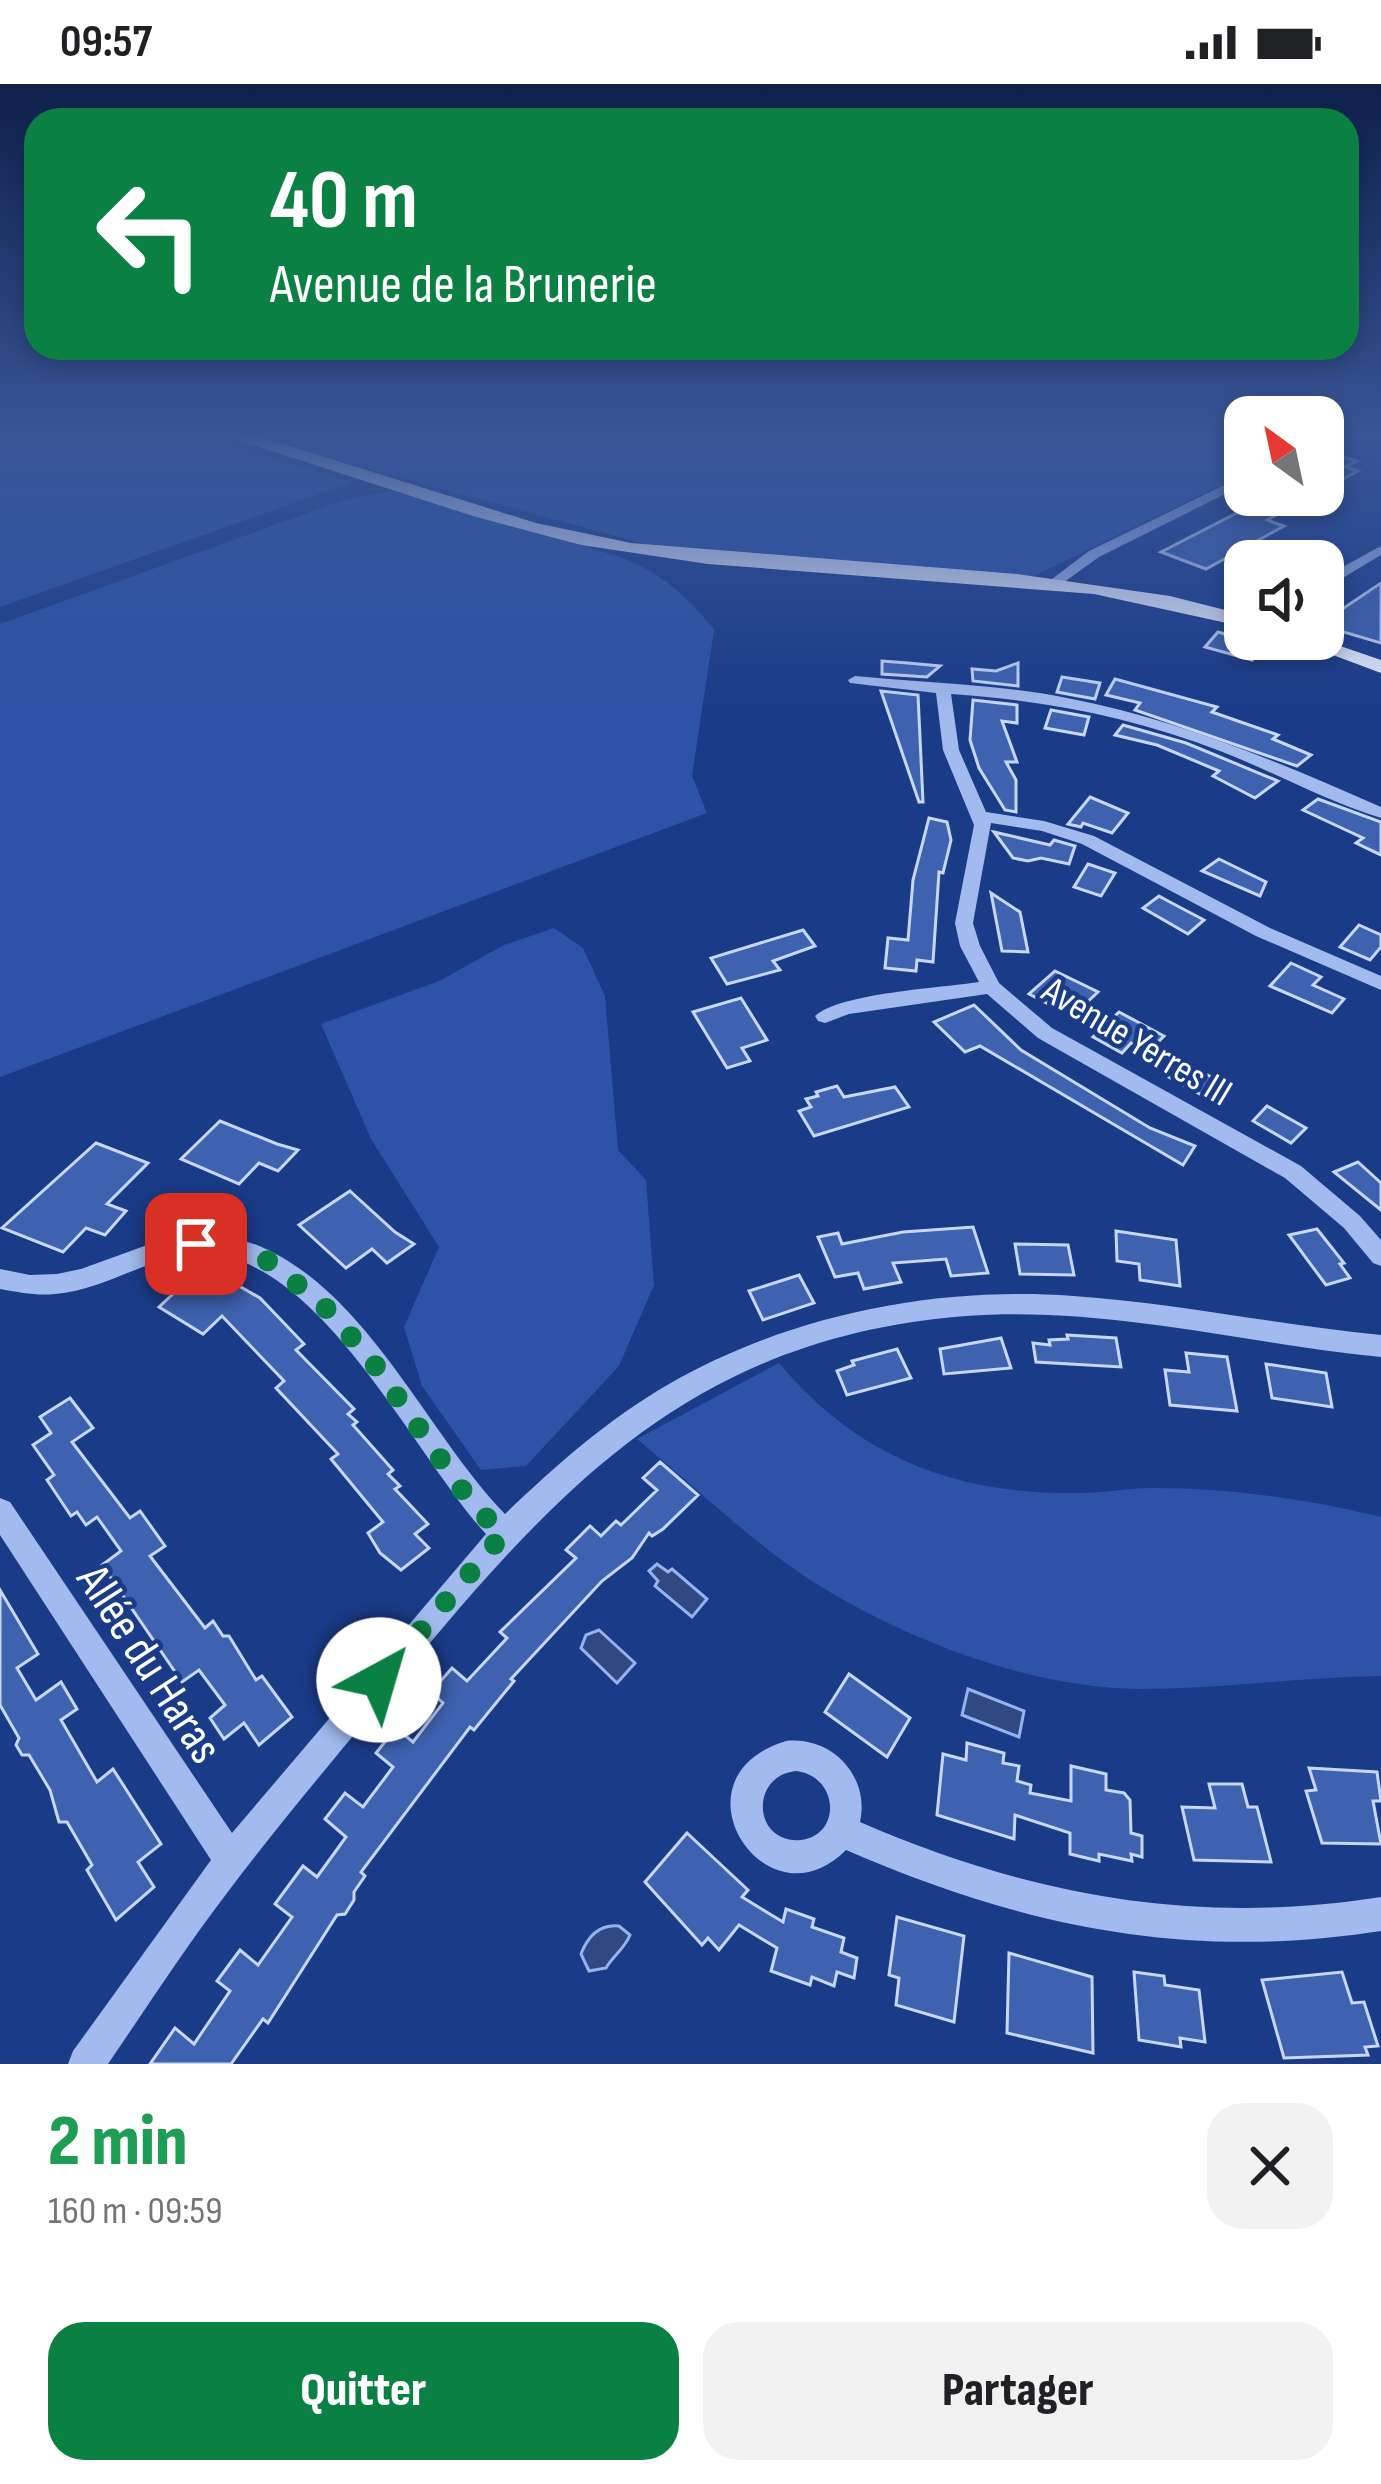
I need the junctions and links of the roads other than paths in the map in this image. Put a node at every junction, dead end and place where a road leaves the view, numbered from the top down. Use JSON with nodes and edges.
{"nodes":[{"id":1,"x":543,"y":526,"type":"edge"},
{"id":2,"x":1150,"y":526,"type":"edge"},
{"id":3,"x":1379,"y":553,"type":"edge"},
{"id":4,"x":1344,"y":572,"type":"edge"},
{"id":5,"x":1055,"y":582,"type":"junction"},
{"id":6,"x":1224,"y":616,"type":"edge"},
{"id":7,"x":1344,"y":654,"type":"edge"},
{"id":8,"x":1381,"y":667,"type":"edge"},
{"id":9,"x":855,"y":680,"type":"dead end"},
{"id":10,"x":943,"y":688,"type":"junction"},
{"id":11,"x":1381,"y":813,"type":"edge"},
{"id":12,"x":982,"y":817,"type":"junction"},
{"id":13,"x":1381,"y":984,"type":"edge"},
{"id":14,"x":991,"y":987,"type":"junction"},
{"id":15,"x":826,"y":1016,"type":"dead end"},
{"id":16,"x":1381,"y":1256,"type":"edge"},
{"id":17,"x":0,"y":1279,"type":"edge"},
{"id":18,"x":1381,"y":1346,"type":"edge"},
{"id":19,"x":0,"y":1511,"type":"edge"},
{"id":20,"x":504,"y":1533,"type":"junction"},
{"id":21,"x":840,"y":1830,"type":"dead end"},
{"id":22,"x":231,"y":1861,"type":"junction"},
{"id":23,"x":1381,"y":1914,"type":"edge"},
{"id":24,"x":86,"y":2064,"type":"edge"}],
"edges":[{"from":1,"to":5,"type":"main road"},
{"from":2,"to":5,"type":"street"},
{"from":3,"to":4,"type":"street"},
{"from":5,"to":6,"type":"main road"},
{"from":7,"to":8,"type":"main road"},
{"from":9,"to":10,"type":"street"},
{"from":10,"to":11,"type":"street"},
{"from":10,"to":12,"type":"street"},
{"from":12,"to":13,"type":"street"},
{"from":12,"to":14,"type":"street","name":"Avenue Yerres III"},
{"from":14,"to":15,"type":"street"},
{"from":14,"to":16,"type":"street","name":"Avenue Yerres III"},
{"from":17,"to":20,"type":"street"},
{"from":18,"to":20,"type":"street"},
{"from":19,"to":22,"type":"street","name":"Allée du Haras"},
{"from":20,"to":22,"type":"street"},
{"from":21,"to":23,"type":"street"},
{"from":22,"to":24,"type":"street"}]}
